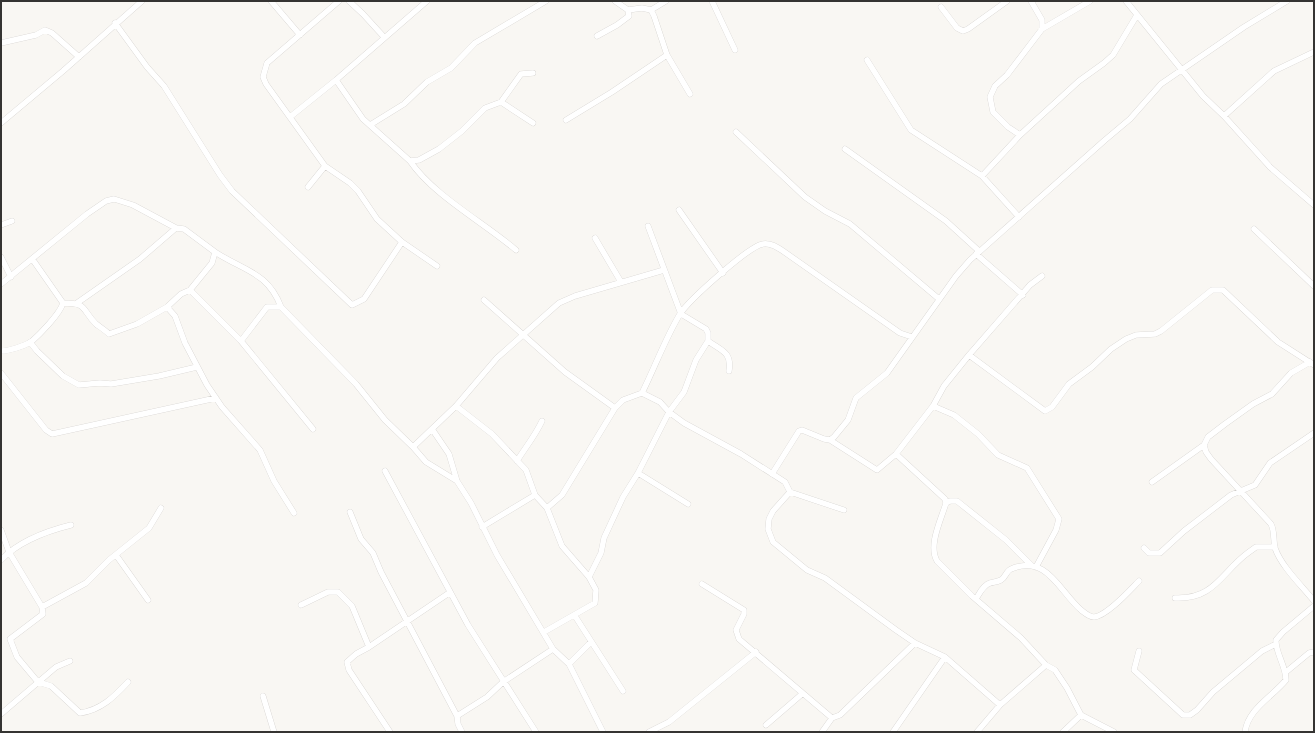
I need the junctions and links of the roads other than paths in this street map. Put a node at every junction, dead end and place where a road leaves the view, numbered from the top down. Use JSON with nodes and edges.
{"nodes":[{"id":1,"x":271,"y":1,"type":"edge"},
{"id":2,"x":349,"y":1,"type":"edge"},
{"id":3,"x":427,"y":1,"type":"edge"},
{"id":4,"x":546,"y":1,"type":"edge"},
{"id":5,"x":615,"y":1,"type":"edge"},
{"id":6,"x":666,"y":1,"type":"edge"},
{"id":7,"x":712,"y":1,"type":"edge"},
{"id":8,"x":1007,"y":1,"type":"edge"},
{"id":9,"x":1031,"y":1,"type":"edge"},
{"id":10,"x":1090,"y":1,"type":"edge"},
{"id":11,"x":1126,"y":1,"type":"edge"},
{"id":12,"x":1287,"y":1,"type":"edge"},
{"id":13,"x":138,"y":2,"type":"edge"},
{"id":14,"x":334,"y":2,"type":"edge"},
{"id":15,"x":940,"y":7,"type":"dead end"},
{"id":16,"x":628,"y":10,"type":"junction"},
{"id":17,"x":650,"y":10,"type":"junction"},
{"id":18,"x":1137,"y":15,"type":"junction"},
{"id":19,"x":115,"y":23,"type":"junction"},
{"id":20,"x":1042,"y":29,"type":"junction"},
{"id":21,"x":300,"y":35,"type":"junction"},
{"id":22,"x":597,"y":36,"type":"dead end"},
{"id":23,"x":384,"y":38,"type":"junction"},
{"id":24,"x":1,"y":43,"type":"edge"},
{"id":25,"x":735,"y":50,"type":"dead end"},
{"id":26,"x":1314,"y":52,"type":"edge"},
{"id":27,"x":667,"y":54,"type":"junction"},
{"id":28,"x":79,"y":57,"type":"junction"},
{"id":29,"x":867,"y":60,"type":"dead end"},
{"id":30,"x":1182,"y":70,"type":"junction"},
{"id":31,"x":533,"y":74,"type":"dead end"},
{"id":32,"x":336,"y":80,"type":"junction"},
{"id":33,"x":690,"y":94,"type":"dead end"},
{"id":34,"x":501,"y":102,"type":"junction"},
{"id":35,"x":1224,"y":116,"type":"junction"},
{"id":36,"x":290,"y":117,"type":"junction"},
{"id":37,"x":566,"y":120,"type":"dead end"},
{"id":38,"x":1,"y":123,"type":"edge"},
{"id":39,"x":533,"y":123,"type":"dead end"},
{"id":40,"x":370,"y":125,"type":"junction"},
{"id":41,"x":736,"y":132,"type":"dead end"},
{"id":42,"x":1020,"y":134,"type":"junction"},
{"id":43,"x":845,"y":149,"type":"dead end"},
{"id":44,"x":410,"y":162,"type":"junction"},
{"id":45,"x":325,"y":166,"type":"junction"},
{"id":46,"x":982,"y":176,"type":"junction"},
{"id":47,"x":308,"y":187,"type":"dead end"},
{"id":48,"x":1314,"y":205,"type":"edge"},
{"id":49,"x":679,"y":210,"type":"dead end"},
{"id":50,"x":1019,"y":217,"type":"junction"},
{"id":51,"x":12,"y":221,"type":"dead end"},
{"id":52,"x":1,"y":225,"type":"edge"},
{"id":53,"x":648,"y":226,"type":"dead end"},
{"id":54,"x":176,"y":228,"type":"junction"},
{"id":55,"x":1254,"y":229,"type":"dead end"},
{"id":56,"x":595,"y":238,"type":"dead end"},
{"id":57,"x":402,"y":242,"type":"junction"},
{"id":58,"x":516,"y":250,"type":"dead end"},
{"id":59,"x":215,"y":252,"type":"junction"},
{"id":60,"x":978,"y":252,"type":"junction"},
{"id":61,"x":1,"y":257,"type":"edge"},
{"id":62,"x":33,"y":260,"type":"junction"},
{"id":63,"x":436,"y":266,"type":"dead end"},
{"id":64,"x":664,"y":270,"type":"junction"},
{"id":65,"x":723,"y":273,"type":"junction"},
{"id":66,"x":1042,"y":276,"type":"dead end"},
{"id":67,"x":10,"y":277,"type":"junction"},
{"id":68,"x":621,"y":282,"type":"junction"},
{"id":69,"x":1,"y":284,"type":"edge"},
{"id":70,"x":1314,"y":286,"type":"edge"},
{"id":71,"x":190,"y":290,"type":"junction"},
{"id":72,"x":1023,"y":295,"type":"junction"},
{"id":73,"x":939,"y":299,"type":"junction"},
{"id":74,"x":484,"y":300,"type":"dead end"},
{"id":75,"x":77,"y":303,"type":"junction"},
{"id":76,"x":62,"y":304,"type":"junction"},
{"id":77,"x":167,"y":307,"type":"junction"},
{"id":78,"x":281,"y":307,"type":"junction"},
{"id":79,"x":681,"y":314,"type":"junction"},
{"id":80,"x":524,"y":335,"type":"junction"},
{"id":81,"x":912,"y":337,"type":"junction"},
{"id":82,"x":241,"y":341,"type":"junction"},
{"id":83,"x":708,"y":341,"type":"junction"},
{"id":84,"x":30,"y":342,"type":"junction"},
{"id":85,"x":1,"y":351,"type":"edge"},
{"id":86,"x":969,"y":355,"type":"junction"},
{"id":87,"x":1312,"y":364,"type":"edge"},
{"id":88,"x":196,"y":367,"type":"junction"},
{"id":89,"x":729,"y":371,"type":"dead end"},
{"id":90,"x":1,"y":373,"type":"edge"},
{"id":91,"x":642,"y":393,"type":"junction"},
{"id":92,"x":216,"y":398,"type":"junction"},
{"id":93,"x":456,"y":406,"type":"junction"},
{"id":94,"x":933,"y":406,"type":"junction"},
{"id":95,"x":615,"y":408,"type":"junction"},
{"id":96,"x":669,"y":412,"type":"junction"},
{"id":97,"x":542,"y":421,"type":"dead end"},
{"id":98,"x":313,"y":429,"type":"dead end"},
{"id":99,"x":432,"y":429,"type":"junction"},
{"id":100,"x":1314,"y":433,"type":"edge"},
{"id":101,"x":830,"y":440,"type":"junction"},
{"id":102,"x":1204,"y":445,"type":"junction"},
{"id":103,"x":413,"y":447,"type":"junction"},
{"id":104,"x":896,"y":454,"type":"junction"},
{"id":105,"x":517,"y":462,"type":"junction"},
{"id":106,"x":385,"y":471,"type":"dead end"},
{"id":107,"x":638,"y":474,"type":"junction"},
{"id":108,"x":772,"y":474,"type":"junction"},
{"id":109,"x":457,"y":481,"type":"junction"},
{"id":110,"x":1152,"y":482,"type":"dead end"},
{"id":111,"x":790,"y":492,"type":"junction"},
{"id":112,"x":1242,"y":492,"type":"junction"},
{"id":113,"x":535,"y":495,"type":"junction"},
{"id":114,"x":946,"y":503,"type":"junction"},
{"id":115,"x":688,"y":504,"type":"dead end"},
{"id":116,"x":161,"y":508,"type":"dead end"},
{"id":117,"x":547,"y":508,"type":"junction"},
{"id":118,"x":844,"y":510,"type":"dead end"},
{"id":119,"x":350,"y":512,"type":"dead end"},
{"id":120,"x":294,"y":513,"type":"dead end"},
{"id":121,"x":71,"y":525,"type":"dead end"},
{"id":122,"x":482,"y":527,"type":"junction"},
{"id":123,"x":1,"y":530,"type":"edge"},
{"id":124,"x":1275,"y":547,"type":"junction"},
{"id":125,"x":1144,"y":548,"type":"dead end"},
{"id":126,"x":9,"y":552,"type":"junction"},
{"id":127,"x":116,"y":555,"type":"junction"},
{"id":128,"x":1,"y":560,"type":"edge"},
{"id":129,"x":1034,"y":566,"type":"junction"},
{"id":130,"x":589,"y":577,"type":"junction"},
{"id":131,"x":1139,"y":581,"type":"dead end"},
{"id":132,"x":702,"y":584,"type":"dead end"},
{"id":133,"x":450,"y":593,"type":"junction"},
{"id":134,"x":1176,"y":598,"type":"dead end"},
{"id":135,"x":976,"y":599,"type":"junction"},
{"id":136,"x":148,"y":600,"type":"dead end"},
{"id":137,"x":1314,"y":601,"type":"edge"},
{"id":138,"x":301,"y":605,"type":"dead end"},
{"id":139,"x":1314,"y":606,"type":"edge"},
{"id":140,"x":42,"y":607,"type":"junction"},
{"id":141,"x":575,"y":616,"type":"junction"},
{"id":142,"x":408,"y":621,"type":"junction"},
{"id":143,"x":544,"y":632,"type":"junction"},
{"id":144,"x":592,"y":642,"type":"junction"},
{"id":145,"x":915,"y":643,"type":"junction"},
{"id":146,"x":1276,"y":644,"type":"junction"},
{"id":147,"x":369,"y":647,"type":"junction"},
{"id":148,"x":554,"y":649,"type":"junction"},
{"id":149,"x":1139,"y":651,"type":"dead end"},
{"id":150,"x":756,"y":652,"type":"junction"},
{"id":151,"x":1314,"y":652,"type":"edge"},
{"id":152,"x":945,"y":657,"type":"junction"},
{"id":153,"x":70,"y":661,"type":"dead end"},
{"id":154,"x":568,"y":664,"type":"junction"},
{"id":155,"x":1046,"y":665,"type":"junction"},
{"id":156,"x":1286,"y":672,"type":"junction"},
{"id":157,"x":38,"y":682,"type":"junction"},
{"id":158,"x":128,"y":682,"type":"dead end"},
{"id":159,"x":503,"y":682,"type":"junction"},
{"id":160,"x":623,"y":691,"type":"dead end"},
{"id":161,"x":802,"y":694,"type":"junction"},
{"id":162,"x":263,"y":696,"type":"dead end"},
{"id":163,"x":1000,"y":706,"type":"junction"},
{"id":164,"x":2,"y":711,"type":"edge"},
{"id":165,"x":1081,"y":714,"type":"junction"},
{"id":166,"x":457,"y":716,"type":"junction"},
{"id":167,"x":832,"y":718,"type":"junction"},
{"id":168,"x":766,"y":725,"type":"dead end"},
{"id":169,"x":274,"y":732,"type":"edge"},
{"id":170,"x":390,"y":732,"type":"edge"},
{"id":171,"x":462,"y":732,"type":"edge"},
{"id":172,"x":536,"y":732,"type":"edge"},
{"id":173,"x":603,"y":732,"type":"edge"},
{"id":174,"x":649,"y":732,"type":"edge"},
{"id":175,"x":822,"y":732,"type":"edge"},
{"id":176,"x":893,"y":732,"type":"edge"},
{"id":177,"x":977,"y":732,"type":"edge"},
{"id":178,"x":1063,"y":732,"type":"edge"},
{"id":179,"x":1114,"y":732,"type":"edge"},
{"id":180,"x":1245,"y":732,"type":"edge"}],
"edges":[{"from":1,"to":21,"type":"street"},
{"from":2,"to":23,"type":"street"},
{"from":3,"to":23,"type":"street"},
{"from":4,"to":40,"type":"street"},
{"from":5,"to":16,"type":"street"},
{"from":6,"to":17,"type":"street"},
{"from":7,"to":25,"type":"street"},
{"from":8,"to":15,"type":"street"},
{"from":9,"to":20,"type":"street"},
{"from":10,"to":20,"type":"street"},
{"from":11,"to":18,"type":"street"},
{"from":12,"to":30,"type":"street"},
{"from":13,"to":19,"type":"street"},
{"from":14,"to":21,"type":"street"},
{"from":16,"to":17,"type":"street"},
{"from":16,"to":22,"type":"street"},
{"from":17,"to":27,"type":"street"},
{"from":18,"to":30,"type":"street"},
{"from":18,"to":42,"type":"street"},
{"from":19,"to":28,"type":"street"},
{"from":19,"to":57,"type":"street"},
{"from":20,"to":42,"type":"street"},
{"from":21,"to":36,"type":"street"},
{"from":23,"to":32,"type":"street"},
{"from":24,"to":28,"type":"street"},
{"from":26,"to":35,"type":"street"},
{"from":27,"to":33,"type":"street"},
{"from":27,"to":37,"type":"street"},
{"from":28,"to":38,"type":"street"},
{"from":29,"to":46,"type":"street"},
{"from":30,"to":35,"type":"street"},
{"from":30,"to":50,"type":"street"},
{"from":31,"to":34,"type":"street"},
{"from":32,"to":36,"type":"street"},
{"from":32,"to":40,"type":"street"},
{"from":34,"to":39,"type":"street"},
{"from":34,"to":44,"type":"street"},
{"from":35,"to":48,"type":"street"},
{"from":36,"to":45,"type":"street"},
{"from":40,"to":44,"type":"street"},
{"from":41,"to":73,"type":"street"},
{"from":42,"to":46,"type":"street"},
{"from":43,"to":60,"type":"street"},
{"from":44,"to":58,"type":"street"},
{"from":45,"to":47,"type":"street"},
{"from":45,"to":57,"type":"street"},
{"from":46,"to":50,"type":"street"},
{"from":49,"to":65,"type":"street"},
{"from":50,"to":60,"type":"street"},
{"from":51,"to":52,"type":"street"},
{"from":53,"to":64,"type":"street"},
{"from":54,"to":59,"type":"street"},
{"from":54,"to":62,"type":"street"},
{"from":54,"to":75,"type":"street"},
{"from":55,"to":70,"type":"street"},
{"from":56,"to":68,"type":"street"},
{"from":57,"to":63,"type":"street"},
{"from":59,"to":71,"type":"street"},
{"from":59,"to":78,"type":"street"},
{"from":60,"to":72,"type":"street"},
{"from":60,"to":73,"type":"street"},
{"from":61,"to":67,"type":"street"},
{"from":62,"to":67,"type":"street"},
{"from":62,"to":76,"type":"street"},
{"from":64,"to":68,"type":"street"},
{"from":64,"to":79,"type":"street"},
{"from":65,"to":79,"type":"street"},
{"from":65,"to":81,"type":"street"},
{"from":66,"to":72,"type":"street"},
{"from":67,"to":69,"type":"street"},
{"from":68,"to":80,"type":"street"},
{"from":71,"to":77,"type":"street"},
{"from":71,"to":82,"type":"street"},
{"from":72,"to":86,"type":"street"},
{"from":73,"to":81,"type":"street"},
{"from":74,"to":80,"type":"street"},
{"from":75,"to":76,"type":"street"},
{"from":75,"to":77,"type":"street"},
{"from":76,"to":84,"type":"street"},
{"from":77,"to":88,"type":"street"},
{"from":78,"to":82,"type":"street"},
{"from":78,"to":103,"type":"street"},
{"from":79,"to":83,"type":"street"},
{"from":79,"to":91,"type":"street"},
{"from":80,"to":93,"type":"street"},
{"from":80,"to":95,"type":"street"},
{"from":81,"to":101,"type":"street"},
{"from":82,"to":98,"type":"street"},
{"from":83,"to":89,"type":"street"},
{"from":83,"to":96,"type":"street"},
{"from":84,"to":85,"type":"street"},
{"from":84,"to":88,"type":"street"},
{"from":86,"to":87,"type":"street"},
{"from":86,"to":94,"type":"street"},
{"from":87,"to":102,"type":"street"},
{"from":88,"to":92,"type":"street"},
{"from":90,"to":92,"type":"street"},
{"from":91,"to":95,"type":"street"},
{"from":91,"to":96,"type":"street"},
{"from":92,"to":120,"type":"street"},
{"from":93,"to":99,"type":"street"},
{"from":93,"to":105,"type":"street"},
{"from":94,"to":104,"type":"street"},
{"from":94,"to":129,"type":"street"},
{"from":95,"to":117,"type":"street"},
{"from":96,"to":107,"type":"street"},
{"from":96,"to":108,"type":"street"},
{"from":97,"to":105,"type":"street"},
{"from":99,"to":103,"type":"street"},
{"from":99,"to":109,"type":"street"},
{"from":100,"to":112,"type":"street"},
{"from":101,"to":104,"type":"street"},
{"from":101,"to":108,"type":"street"},
{"from":102,"to":110,"type":"street"},
{"from":102,"to":112,"type":"street"},
{"from":103,"to":109,"type":"street"},
{"from":104,"to":114,"type":"street"},
{"from":105,"to":113,"type":"street"},
{"from":106,"to":133,"type":"street"},
{"from":107,"to":115,"type":"street"},
{"from":107,"to":130,"type":"street"},
{"from":108,"to":111,"type":"street"},
{"from":109,"to":122,"type":"street"},
{"from":111,"to":118,"type":"street"},
{"from":111,"to":145,"type":"street"},
{"from":112,"to":124,"type":"street"},
{"from":112,"to":125,"type":"street"},
{"from":113,"to":117,"type":"street"},
{"from":113,"to":122,"type":"street"},
{"from":114,"to":129,"type":"street"},
{"from":114,"to":135,"type":"street"},
{"from":116,"to":127,"type":"street"},
{"from":117,"to":130,"type":"street"},
{"from":119,"to":142,"type":"street"},
{"from":121,"to":126,"type":"street"},
{"from":122,"to":143,"type":"street"},
{"from":123,"to":126,"type":"street"},
{"from":124,"to":134,"type":"street"},
{"from":124,"to":137,"type":"street"},
{"from":126,"to":128,"type":"street"},
{"from":126,"to":140,"type":"street"},
{"from":127,"to":136,"type":"street"},
{"from":127,"to":140,"type":"street"},
{"from":129,"to":131,"type":"street"},
{"from":129,"to":135,"type":"street"},
{"from":130,"to":141,"type":"street"},
{"from":132,"to":150,"type":"street"},
{"from":133,"to":142,"type":"street"},
{"from":133,"to":159,"type":"street"},
{"from":135,"to":155,"type":"street"},
{"from":138,"to":147,"type":"street"},
{"from":139,"to":146,"type":"street"},
{"from":140,"to":157,"type":"street"},
{"from":141,"to":143,"type":"street"},
{"from":141,"to":144,"type":"street"},
{"from":142,"to":147,"type":"street"},
{"from":142,"to":166,"type":"street"},
{"from":143,"to":148,"type":"street"},
{"from":144,"to":154,"type":"street"},
{"from":144,"to":160,"type":"street"},
{"from":145,"to":152,"type":"street"},
{"from":145,"to":167,"type":"street"},
{"from":146,"to":149,"type":"street"},
{"from":146,"to":156,"type":"street"},
{"from":147,"to":170,"type":"street"},
{"from":148,"to":154,"type":"street"},
{"from":148,"to":159,"type":"street"},
{"from":150,"to":161,"type":"street"},
{"from":150,"to":174,"type":"street"},
{"from":151,"to":156,"type":"street"},
{"from":152,"to":163,"type":"street"},
{"from":152,"to":176,"type":"street"},
{"from":153,"to":157,"type":"street"},
{"from":154,"to":173,"type":"street"},
{"from":155,"to":163,"type":"street"},
{"from":155,"to":165,"type":"street"},
{"from":156,"to":180,"type":"street"},
{"from":157,"to":158,"type":"street"},
{"from":157,"to":164,"type":"street"},
{"from":159,"to":166,"type":"street"},
{"from":159,"to":172,"type":"street"},
{"from":161,"to":167,"type":"street"},
{"from":161,"to":168,"type":"street"},
{"from":162,"to":169,"type":"street"},
{"from":163,"to":177,"type":"street"},
{"from":165,"to":178,"type":"street"},
{"from":165,"to":179,"type":"street"},
{"from":166,"to":171,"type":"street"},
{"from":167,"to":175,"type":"street"}]}
